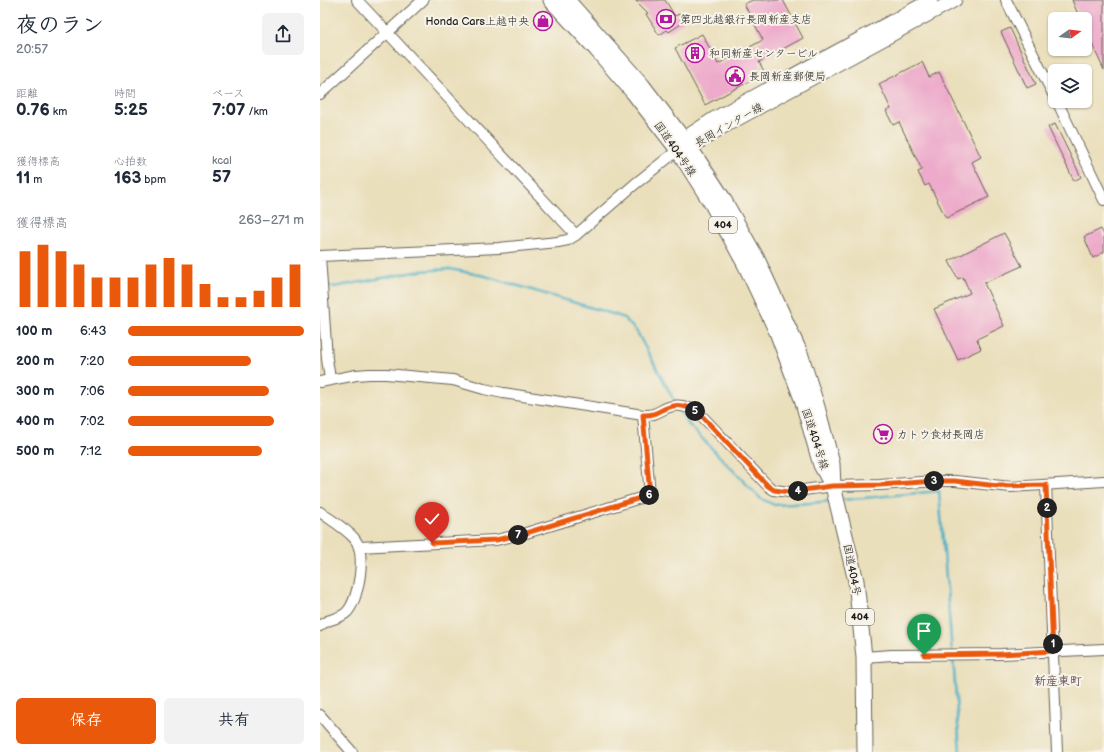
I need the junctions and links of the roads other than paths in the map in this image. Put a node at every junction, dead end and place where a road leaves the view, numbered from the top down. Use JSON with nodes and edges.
{"nodes":[{"id":1,"x":357,"y":0,"type":"edge"},
{"id":2,"x":423,"y":0,"type":"edge"},
{"id":3,"x":551,"y":0,"type":"edge"},
{"id":4,"x":567,"y":0,"type":"edge"},
{"id":5,"x":932,"y":0,"type":"edge"},
{"id":6,"x":955,"y":0,"type":"edge"},
{"id":7,"x":1006,"y":0,"type":"edge"},
{"id":8,"x":386,"y":33,"type":"junction"},
{"id":9,"x":1048,"y":84,"type":"edge"},
{"id":10,"x":320,"y":94,"type":"edge"},
{"id":11,"x":1060,"y":108,"type":"edge"},
{"id":12,"x":684,"y":146,"type":"junction"},
{"id":13,"x":1104,"y":200,"type":"edge"},
{"id":14,"x":576,"y":235,"type":"junction"},
{"id":15,"x":320,"y":256,"type":"edge"},
{"id":16,"x":330,"y":379,"type":"junction"},
{"id":17,"x":320,"y":382,"type":"edge"},
{"id":18,"x":643,"y":415,"type":"junction"},
{"id":19,"x":1104,"y":481,"type":"edge"},
{"id":20,"x":1046,"y":485,"type":"junction"},
{"id":21,"x":832,"y":486,"type":"junction"},
{"id":22,"x":320,"y":512,"type":"edge"},
{"id":23,"x":359,"y":547,"type":"junction"},
{"id":24,"x":320,"y":626,"type":"edge"},
{"id":25,"x":1104,"y":649,"type":"edge"},
{"id":26,"x":1053,"y":651,"type":"junction"},
{"id":27,"x":864,"y":657,"type":"junction"},
{"id":28,"x":320,"y":715,"type":"edge"},
{"id":29,"x":352,"y":752,"type":"edge"},
{"id":30,"x":865,"y":752,"type":"edge"},
{"id":31,"x":1057,"y":752,"type":"edge"}],
"edges":[{"from":1,"to":8,"type":"street"},
{"from":2,"to":8,"type":"street"},
{"from":3,"to":12,"type":"highway","name":"国道404号線","number":"404"},
{"from":4,"to":12,"type":"highway","name":"国道404号線","number":"404"},
{"from":5,"to":12,"type":"main road","name":"長岡インター線"},
{"from":6,"to":12,"type":"main road","name":"長岡インター線"},
{"from":7,"to":9,"type":"street"},
{"from":8,"to":10,"type":"street"},
{"from":8,"to":14,"type":"street"},
{"from":11,"to":13,"type":"street"},
{"from":12,"to":14,"type":"street"},
{"from":12,"to":21,"type":"highway","name":"国道404号線","number":"404"},
{"from":14,"to":15,"type":"street"},
{"from":15,"to":16,"type":"street"},
{"from":16,"to":17,"type":"street"},
{"from":16,"to":18,"type":"street"},
{"from":18,"to":21,"type":"street"},
{"from":18,"to":23,"type":"street"},
{"from":19,"to":20,"type":"street"},
{"from":20,"to":21,"type":"street"},
{"from":20,"to":26,"type":"street"},
{"from":21,"to":27,"type":"highway","name":"国道404号","number":"404"},
{"from":22,"to":23,"type":"street"},
{"from":23,"to":24,"type":"street"},
{"from":25,"to":26,"type":"street"},
{"from":26,"to":27,"type":"street"},
{"from":26,"to":31,"type":"street"},
{"from":27,"to":30,"type":"highway","name":"国道404号","number":"404"},
{"from":28,"to":29,"type":"street"}]}
